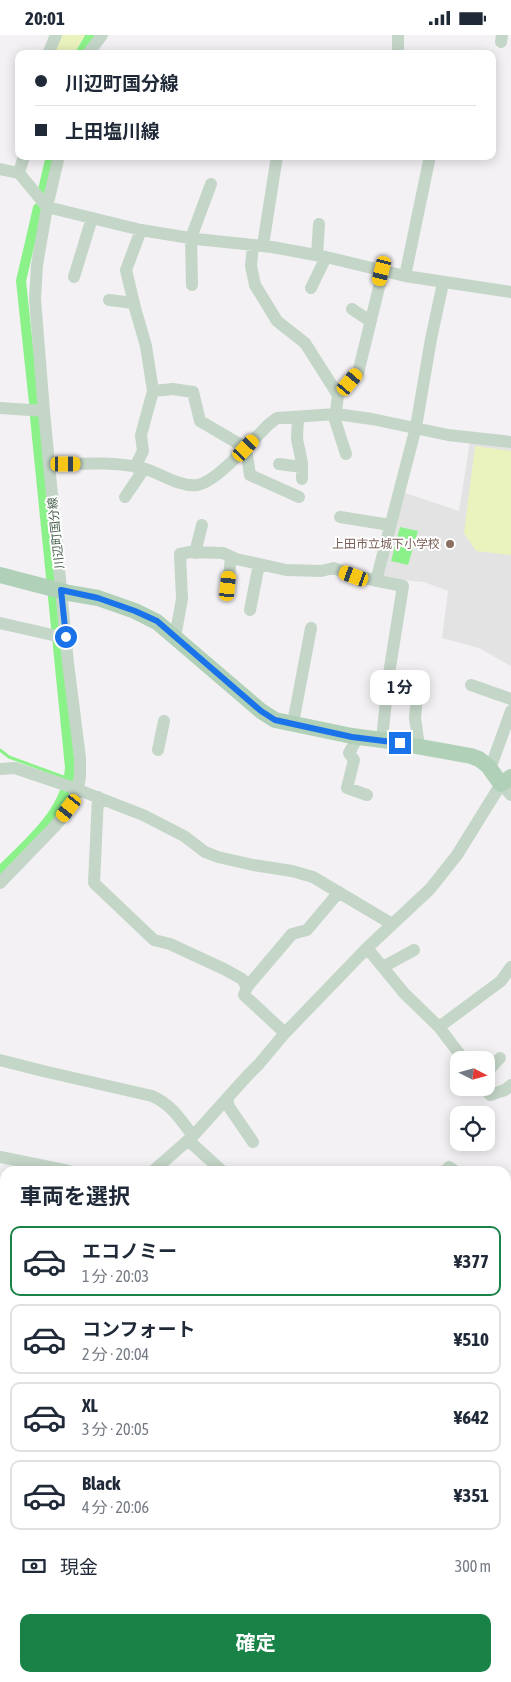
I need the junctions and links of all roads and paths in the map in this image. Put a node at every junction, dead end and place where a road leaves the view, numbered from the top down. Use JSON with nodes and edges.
{"nodes":[{"id":1,"x":56,"y":35,"type":"edge"},
{"id":2,"x":102,"y":35,"type":"edge"},
{"id":3,"x":398,"y":35,"type":"edge"},
{"id":4,"x":50,"y":50,"type":"edge"},
{"id":5,"x":91,"y":50,"type":"edge"},
{"id":6,"x":398,"y":50,"type":"edge"},
{"id":7,"x":23,"y":160,"type":"edge"},
{"id":8,"x":58,"y":160,"type":"edge"},
{"id":9,"x":276,"y":160,"type":"edge"},
{"id":10,"x":429,"y":160,"type":"edge"},
{"id":11,"x":0,"y":169,"type":"edge"},
{"id":12,"x":19,"y":173,"type":"junction"},
{"id":13,"x":211,"y":184,"type":"dead end"},
{"id":14,"x":46,"y":207,"type":"junction"},
{"id":15,"x":92,"y":218,"type":"junction"},
{"id":16,"x":319,"y":224,"type":"dead end"},
{"id":17,"x":141,"y":230,"type":"junction"},
{"id":18,"x":191,"y":238,"type":"junction"},
{"id":19,"x":258,"y":245,"type":"junction"},
{"id":20,"x":322,"y":256,"type":"junction"},
{"id":21,"x":382,"y":271,"type":"junction"},
{"id":22,"x":405,"y":276,"type":"junction"},
{"id":23,"x":74,"y":277,"type":"dead end"},
{"id":24,"x":443,"y":283,"type":"junction"},
{"id":25,"x":192,"y":285,"type":"dead end"},
{"id":26,"x":311,"y":288,"type":"dead end"},
{"id":27,"x":511,"y":292,"type":"edge"},
{"id":28,"x":109,"y":300,"type":"dead end"},
{"id":29,"x":134,"y":303,"type":"junction"},
{"id":30,"x":352,"y":309,"type":"dead end"},
{"id":31,"x":370,"y":321,"type":"junction"},
{"id":32,"x":153,"y":391,"type":"junction"},
{"id":33,"x":338,"y":395,"type":"junction"},
{"id":34,"x":0,"y":408,"type":"edge"},
{"id":35,"x":44,"y":411,"type":"junction"},
{"id":36,"x":336,"y":414,"type":"junction"},
{"id":37,"x":298,"y":417,"type":"junction"},
{"id":38,"x":416,"y":427,"type":"junction"},
{"id":39,"x":511,"y":442,"type":"edge"},
{"id":40,"x":246,"y":448,"type":"junction"},
{"id":41,"x":346,"y":454,"type":"dead end"},
{"id":42,"x":279,"y":464,"type":"dead end"},
{"id":43,"x":49,"y":465,"type":"junction"},
{"id":44,"x":140,"y":468,"type":"junction"},
{"id":45,"x":125,"y":497,"type":"dead end"},
{"id":46,"x":299,"y":497,"type":"dead end"},
{"id":47,"x":340,"y":517,"type":"dead end"},
{"id":48,"x":202,"y":525,"type":"dead end"},
{"id":49,"x":390,"y":525,"type":"junction"},
{"id":50,"x":195,"y":553,"type":"junction"},
{"id":51,"x":231,"y":557,"type":"junction"},
{"id":52,"x":259,"y":564,"type":"junction"},
{"id":53,"x":0,"y":575,"type":"edge"},
{"id":54,"x":376,"y":581,"type":"junction"},
{"id":55,"x":228,"y":586,"type":"dead end"},
{"id":56,"x":61,"y":590,"type":"junction"},
{"id":57,"x":250,"y":610,"type":"dead end"},
{"id":58,"x":0,"y":623,"type":"edge"},
{"id":59,"x":311,"y":628,"type":"dead end"},
{"id":60,"x":66,"y":637,"type":"junction"},
{"id":61,"x":175,"y":637,"type":"junction"},
{"id":62,"x":471,"y":685,"type":"dead end"},
{"id":63,"x":418,"y":686,"type":"dead end"},
{"id":64,"x":511,"y":699,"type":"edge"},
{"id":65,"x":511,"y":711,"type":"edge"},
{"id":66,"x":164,"y":721,"type":"dead end"},
{"id":67,"x":293,"y":723,"type":"junction"},
{"id":68,"x":352,"y":737,"type":"junction"},
{"id":69,"x":382,"y":739,"type":"junction"},
{"id":70,"x":419,"y":746,"type":"junction"},
{"id":71,"x":158,"y":750,"type":"dead end"},
{"id":72,"x":0,"y":769,"type":"edge"},
{"id":73,"x":490,"y":769,"type":"junction"},
{"id":74,"x":508,"y":785,"type":"edge"},
{"id":75,"x":71,"y":787,"type":"junction"},
{"id":76,"x":366,"y":795,"type":"dead end"},
{"id":77,"x":98,"y":797,"type":"junction"},
{"id":78,"x":0,"y":883,"type":"edge"},
{"id":79,"x":339,"y":892,"type":"junction"},
{"id":80,"x":392,"y":924,"type":"junction"},
{"id":81,"x":367,"y":949,"type":"junction"},
{"id":82,"x":414,"y":950,"type":"dead end"},
{"id":83,"x":382,"y":967,"type":"junction"},
{"id":84,"x":511,"y":967,"type":"edge"},
{"id":85,"x":247,"y":987,"type":"junction"},
{"id":86,"x":439,"y":1027,"type":"junction"},
{"id":87,"x":286,"y":1033,"type":"junction"},
{"id":88,"x":457,"y":1051,"type":"edge"},
{"id":89,"x":500,"y":1058,"type":"dead end"},
{"id":90,"x":0,"y":1060,"type":"edge"},
{"id":91,"x":495,"y":1063,"type":"edge"},
{"id":92,"x":511,"y":1085,"type":"edge"},
{"id":93,"x":495,"y":1093,"type":"edge"},
{"id":94,"x":226,"y":1098,"type":"junction"},
{"id":95,"x":191,"y":1138,"type":"junction"},
{"id":96,"x":253,"y":1142,"type":"dead end"},
{"id":97,"x":0,"y":1157,"type":"edge"},
{"id":98,"x":45,"y":1166,"type":"edge"},
{"id":99,"x":159,"y":1166,"type":"edge"},
{"id":100,"x":217,"y":1166,"type":"edge"}],
"edges":[{"from":1,"to":4,"type":"street"},
{"from":2,"to":5,"type":"street"},
{"from":3,"to":6,"type":"street"},
{"from":7,"to":12,"type":"street"},
{"from":8,"to":14,"type":"street","name":"川辺町国分線"},
{"from":9,"to":19,"type":"street"},
{"from":10,"to":22,"type":"street"},
{"from":11,"to":12,"type":"street"},
{"from":12,"to":14,"type":"street"},
{"from":13,"to":18,"type":"street"},
{"from":14,"to":15,"type":"street"},
{"from":14,"to":35,"type":"street","name":"川辺町国分線"},
{"from":15,"to":17,"type":"street"},
{"from":15,"to":23,"type":"street"},
{"from":16,"to":20,"type":"street"},
{"from":17,"to":18,"type":"street"},
{"from":17,"to":29,"type":"street"},
{"from":18,"to":19,"type":"street"},
{"from":18,"to":25,"type":"street"},
{"from":19,"to":20,"type":"street"},
{"from":19,"to":33,"type":"street"},
{"from":20,"to":21,"type":"street"},
{"from":20,"to":26,"type":"street"},
{"from":21,"to":22,"type":"street"},
{"from":21,"to":31,"type":"street"},
{"from":22,"to":24,"type":"street"},
{"from":24,"to":27,"type":"street"},
{"from":24,"to":38,"type":"street"},
{"from":28,"to":29,"type":"street"},
{"from":29,"to":32,"type":"street"},
{"from":30,"to":31,"type":"street"},
{"from":31,"to":33,"type":"street"},
{"from":32,"to":40,"type":"street"},
{"from":32,"to":44,"type":"street"},
{"from":33,"to":36,"type":"street"},
{"from":34,"to":35,"type":"street"},
{"from":35,"to":43,"type":"street","name":"川辺町国分線"},
{"from":36,"to":37,"type":"street"},
{"from":36,"to":38,"type":"street"},
{"from":36,"to":41,"type":"street"},
{"from":37,"to":40,"type":"street"},
{"from":37,"to":42,"type":"street"},
{"from":38,"to":39,"type":"street"},
{"from":38,"to":49,"type":"street"},
{"from":40,"to":44,"type":"street"},
{"from":40,"to":46,"type":"street"},
{"from":43,"to":44,"type":"street"},
{"from":43,"to":56,"type":"street","name":"川辺町国分線"},
{"from":44,"to":45,"type":"street"},
{"from":47,"to":49,"type":"street"},
{"from":48,"to":50,"type":"street"},
{"from":49,"to":54,"type":"street"},
{"from":50,"to":51,"type":"street"},
{"from":50,"to":61,"type":"street"},
{"from":51,"to":52,"type":"street"},
{"from":51,"to":55,"type":"street"},
{"from":52,"to":54,"type":"street"},
{"from":52,"to":57,"type":"street"},
{"from":53,"to":56,"type":"main road"},
{"from":54,"to":69,"type":"street"},
{"from":56,"to":60,"type":"street","name":"川辺町国分線"},
{"from":56,"to":61,"type":"main road"},
{"from":58,"to":60,"type":"street"},
{"from":59,"to":67,"type":"street"},
{"from":60,"to":75,"type":"street","name":"川辺町国分線"},
{"from":61,"to":67,"type":"main road"},
{"from":62,"to":64,"type":"street"},
{"from":63,"to":70,"type":"street"},
{"from":65,"to":73,"type":"street"},
{"from":66,"to":71,"type":"street"},
{"from":67,"to":68,"type":"main road"},
{"from":68,"to":69,"type":"main road"},
{"from":68,"to":76,"type":"street"},
{"from":69,"to":70,"type":"main road"},
{"from":70,"to":73,"type":"main road"},
{"from":72,"to":75,"type":"street"},
{"from":73,"to":74,"type":"main road"},
{"from":74,"to":80,"type":"street"},
{"from":75,"to":77,"type":"street"},
{"from":75,"to":78,"type":"street","name":"川辺町国分線"},
{"from":77,"to":79,"type":"street"},
{"from":77,"to":85,"type":"street"},
{"from":79,"to":80,"type":"street"},
{"from":79,"to":85,"type":"street"},
{"from":80,"to":81,"type":"street"},
{"from":81,"to":83,"type":"street"},
{"from":81,"to":87,"type":"street"},
{"from":82,"to":83,"type":"street"},
{"from":83,"to":86,"type":"street"},
{"from":84,"to":86,"type":"street"},
{"from":85,"to":87,"type":"street"},
{"from":86,"to":88,"type":"street"},
{"from":87,"to":94,"type":"street"},
{"from":89,"to":91,"type":"street"},
{"from":90,"to":95,"type":"street"},
{"from":92,"to":93,"type":"street"},
{"from":94,"to":95,"type":"street"},
{"from":94,"to":96,"type":"street"},
{"from":95,"to":99,"type":"street"},
{"from":95,"to":100,"type":"street"},
{"from":97,"to":98,"type":"street"}]}
